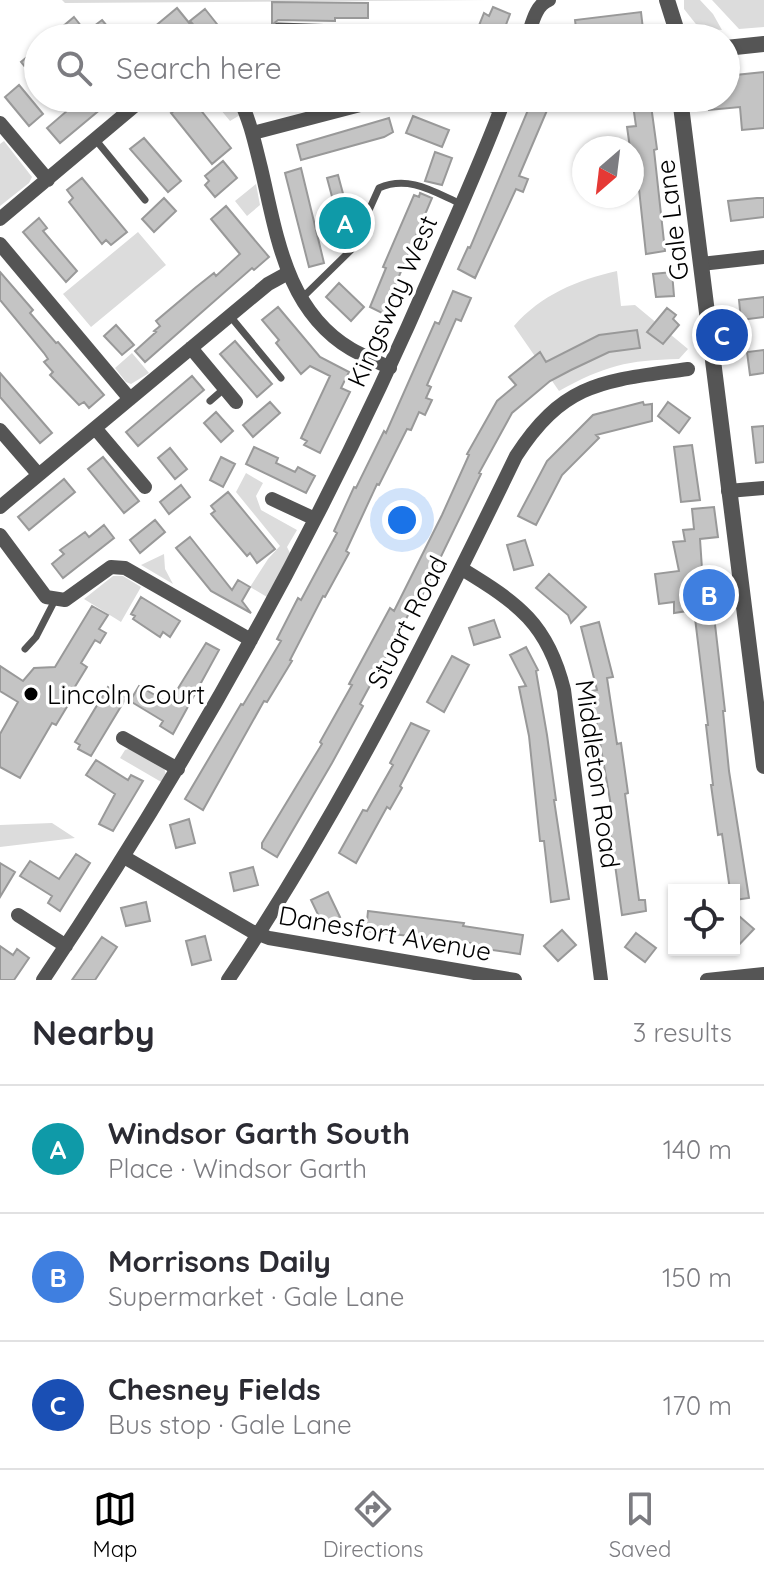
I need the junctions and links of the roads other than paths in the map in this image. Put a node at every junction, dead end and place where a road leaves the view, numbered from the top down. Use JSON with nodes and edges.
{"nodes":[{"id":1,"x":549,"y":0,"type":"edge"},
{"id":2,"x":667,"y":0,"type":"edge"},
{"id":3,"x":532,"y":24,"type":"edge"},
{"id":4,"x":675,"y":24,"type":"edge"},
{"id":5,"x":764,"y":44,"type":"edge"},
{"id":6,"x":740,"y":47,"type":"edge"},
{"id":7,"x":117,"y":112,"type":"edge"},
{"id":8,"x":245,"y":112,"type":"edge"},
{"id":9,"x":324,"y":112,"type":"edge"},
{"id":10,"x":500,"y":112,"type":"edge"},
{"id":11,"x":682,"y":112,"type":"edge"},
{"id":12,"x":0,"y":123,"type":"edge"},
{"id":13,"x":253,"y":133,"type":"junction"},
{"id":14,"x":95,"y":139,"type":"junction"},
{"id":15,"x":48,"y":180,"type":"junction"},
{"id":16,"x":145,"y":200,"type":"dead end"},
{"id":17,"x":461,"y":204,"type":"junction"},
{"id":18,"x":0,"y":219,"type":"edge"},
{"id":19,"x":0,"y":244,"type":"edge"},
{"id":20,"x":764,"y":257,"type":"edge"},
{"id":21,"x":701,"y":264,"type":"junction"},
{"id":22,"x":288,"y":273,"type":"junction"},
{"id":23,"x":300,"y":300,"type":"junction"},
{"id":24,"x":230,"y":316,"type":"junction"},
{"id":25,"x":191,"y":348,"type":"junction"},
{"id":26,"x":390,"y":368,"type":"junction"},
{"id":27,"x":688,"y":369,"type":"dead end"},
{"id":28,"x":281,"y":378,"type":"dead end"},
{"id":29,"x":225,"y":388,"type":"junction"},
{"id":30,"x":130,"y":399,"type":"junction"},
{"id":31,"x":210,"y":401,"type":"dead end"},
{"id":32,"x":236,"y":402,"type":"dead end"},
{"id":33,"x":95,"y":428,"type":"junction"},
{"id":34,"x":0,"y":430,"type":"edge"},
{"id":35,"x":38,"y":474,"type":"junction"},
{"id":36,"x":145,"y":487,"type":"dead end"},
{"id":37,"x":764,"y":488,"type":"edge"},
{"id":38,"x":728,"y":491,"type":"junction"},
{"id":39,"x":272,"y":499,"type":"dead end"},
{"id":40,"x":0,"y":507,"type":"edge"},
{"id":41,"x":315,"y":519,"type":"junction"},
{"id":42,"x":0,"y":535,"type":"edge"},
{"id":43,"x":462,"y":569,"type":"junction"},
{"id":44,"x":55,"y":600,"type":"junction"},
{"id":45,"x":251,"y":640,"type":"junction"},
{"id":46,"x":25,"y":649,"type":"dead end"},
{"id":47,"x":758,"y":656,"type":"edge"},
{"id":48,"x":123,"y":738,"type":"dead end"},
{"id":49,"x":764,"y":766,"type":"edge"},
{"id":50,"x":178,"y":769,"type":"junction"},
{"id":51,"x":124,"y":857,"type":"junction"},
{"id":52,"x":18,"y":915,"type":"dead end"},
{"id":53,"x":259,"y":935,"type":"junction"},
{"id":54,"x":66,"y":946,"type":"junction"},
{"id":55,"x":764,"y":974,"type":"edge"},
{"id":56,"x":43,"y":980,"type":"edge"},
{"id":57,"x":228,"y":980,"type":"edge"},
{"id":58,"x":515,"y":980,"type":"edge"},
{"id":59,"x":601,"y":980,"type":"edge"},
{"id":60,"x":707,"y":980,"type":"edge"}],
"edges":[{"from":1,"to":3,"type":"street"},
{"from":2,"to":4,"type":"street"},
{"from":5,"to":6,"type":"street"},
{"from":7,"to":14,"type":"street"},
{"from":8,"to":13,"type":"street"},
{"from":9,"to":13,"type":"street"},
{"from":10,"to":17,"type":"street","name":"Kingsway West"},
{"from":11,"to":21,"type":"street","name":"Gale Lane"},
{"from":12,"to":15,"type":"street"},
{"from":13,"to":22,"type":"street"},
{"from":14,"to":15,"type":"street"},
{"from":14,"to":16,"type":"lane"},
{"from":15,"to":18,"type":"street"},
{"from":17,"to":23,"type":"lane"},
{"from":17,"to":26,"type":"street","name":"Kingsway West"},
{"from":19,"to":30,"type":"street"},
{"from":20,"to":21,"type":"street"},
{"from":21,"to":38,"type":"street","name":"Gale Lane"},
{"from":22,"to":23,"type":"street"},
{"from":22,"to":24,"type":"street"},
{"from":23,"to":26,"type":"street"},
{"from":24,"to":25,"type":"street"},
{"from":24,"to":28,"type":"lane"},
{"from":25,"to":29,"type":"street"},
{"from":25,"to":30,"type":"street"},
{"from":26,"to":41,"type":"street","name":"Kingsway West"},
{"from":27,"to":43,"type":"street","name":"Stuart Road"},
{"from":29,"to":31,"type":"lane"},
{"from":29,"to":32,"type":"street"},
{"from":30,"to":33,"type":"street"},
{"from":33,"to":35,"type":"street"},
{"from":33,"to":36,"type":"street"},
{"from":34,"to":35,"type":"street"},
{"from":35,"to":40,"type":"street"},
{"from":37,"to":38,"type":"street"},
{"from":38,"to":47,"type":"street","name":"Gale Lane"},
{"from":39,"to":41,"type":"street"},
{"from":41,"to":45,"type":"street","name":"Kingsway West"},
{"from":42,"to":44,"type":"street"},
{"from":43,"to":53,"type":"street","name":"Stuart Road"},
{"from":43,"to":59,"type":"street","name":"Middleton Road"},
{"from":44,"to":45,"type":"street"},
{"from":44,"to":46,"type":"lane"},
{"from":45,"to":50,"type":"street","name":"Kingsway West"},
{"from":47,"to":49,"type":"street","name":"Gale Lane"},
{"from":48,"to":50,"type":"street"},
{"from":50,"to":51,"type":"street","name":"Kingsway West"},
{"from":51,"to":53,"type":"street","name":"Danesfort Avenue"},
{"from":51,"to":54,"type":"street","name":"Kingsway West"},
{"from":52,"to":54,"type":"street"},
{"from":53,"to":57,"type":"street","name":"Stuart Road"},
{"from":53,"to":58,"type":"street","name":"Danesfort Avenue"},
{"from":54,"to":56,"type":"street","name":"Kingsway West"},
{"from":55,"to":60,"type":"street"}]}
